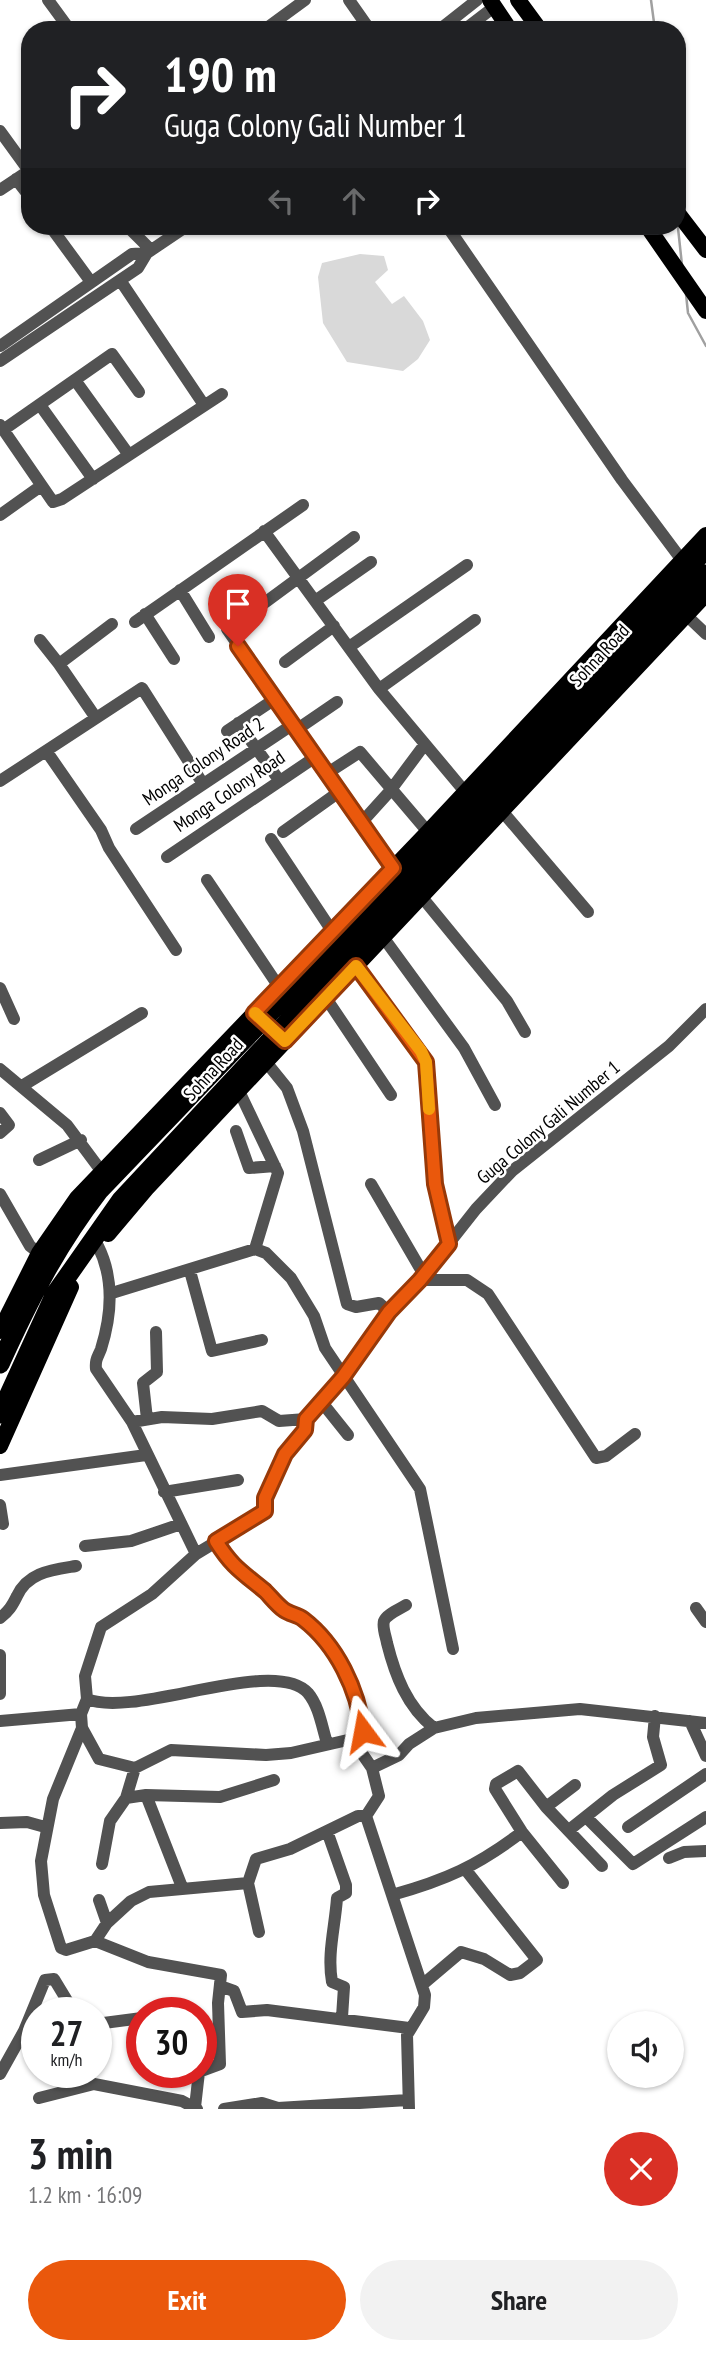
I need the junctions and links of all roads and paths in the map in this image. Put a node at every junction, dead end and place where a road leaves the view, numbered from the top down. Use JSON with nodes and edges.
{"nodes":[{"id":1,"x":48,"y":0,"type":"edge"},
{"id":2,"x":305,"y":0,"type":"edge"},
{"id":3,"x":349,"y":0,"type":"edge"},
{"id":4,"x":477,"y":0,"type":"edge"},
{"id":5,"x":518,"y":0,"type":"edge"},
{"id":6,"x":492,"y":4,"type":"edge"},
{"id":7,"x":63,"y":21,"type":"edge"},
{"id":8,"x":276,"y":21,"type":"edge"},
{"id":9,"x":364,"y":21,"type":"edge"},
{"id":10,"x":450,"y":21,"type":"edge"},
{"id":11,"x":474,"y":21,"type":"edge"},
{"id":12,"x":504,"y":21,"type":"edge"},
{"id":13,"x":533,"y":21,"type":"edge"},
{"id":14,"x":0,"y":131,"type":"edge"},
{"id":15,"x":21,"y":159,"type":"edge"},
{"id":16,"x":21,"y":176,"type":"edge"},
{"id":17,"x":16,"y":179,"type":"junction"},
{"id":18,"x":21,"y":185,"type":"edge"},
{"id":19,"x":0,"y":190,"type":"edge"},
{"id":20,"x":686,"y":224,"type":"edge"},
{"id":21,"x":57,"y":235,"type":"edge"},
{"id":22,"x":135,"y":235,"type":"edge"},
{"id":23,"x":173,"y":235,"type":"edge"},
{"id":24,"x":453,"y":235,"type":"edge"},
{"id":25,"x":653,"y":235,"type":"edge"},
{"id":26,"x":706,"y":250,"type":"edge"},
{"id":27,"x":149,"y":251,"type":"junction"},
{"id":28,"x":120,"y":281,"type":"junction"},
{"id":29,"x":91,"y":282,"type":"junction"},
{"id":30,"x":706,"y":311,"type":"edge"},
{"id":31,"x":0,"y":346,"type":"edge"},
{"id":32,"x":0,"y":361,"type":"edge"},
{"id":33,"x":75,"y":380,"type":"junction"},
{"id":34,"x":139,"y":392,"type":"dead end"},
{"id":35,"x":222,"y":394,"type":"dead end"},
{"id":36,"x":40,"y":405,"type":"junction"},
{"id":37,"x":204,"y":405,"type":"junction"},
{"id":38,"x":3,"y":436,"type":"edge"},
{"id":39,"x":130,"y":455,"type":"junction"},
{"id":40,"x":93,"y":479,"type":"junction"},
{"id":41,"x":41,"y":486,"type":"junction"},
{"id":42,"x":303,"y":505,"type":"dead end"},
{"id":43,"x":0,"y":515,"type":"edge"},
{"id":44,"x":264,"y":531,"type":"junction"},
{"id":45,"x":706,"y":535,"type":"edge"},
{"id":46,"x":354,"y":537,"type":"dead end"},
{"id":47,"x":706,"y":549,"type":"edge"},
{"id":48,"x":681,"y":559,"type":"junction"},
{"id":49,"x":371,"y":562,"type":"dead end"},
{"id":50,"x":467,"y":565,"type":"dead end"},
{"id":51,"x":706,"y":574,"type":"edge"},
{"id":52,"x":299,"y":579,"type":"junction"},
{"id":53,"x":180,"y":590,"type":"junction"},
{"id":54,"x":706,"y":594,"type":"edge"},
{"id":55,"x":315,"y":601,"type":"junction"},
{"id":56,"x":686,"y":615,"type":"junction"},
{"id":57,"x":244,"y":618,"type":"dead end"},
{"id":58,"x":475,"y":620,"type":"dead end"},
{"id":59,"x":112,"y":624,"type":"dead end"},
{"id":60,"x":334,"y":626,"type":"junction"},
{"id":61,"x":227,"y":629,"type":"dead end"},
{"id":62,"x":706,"y":634,"type":"edge"},
{"id":63,"x":209,"y":637,"type":"dead end"},
{"id":64,"x":40,"y":640,"type":"dead end"},
{"id":65,"x":349,"y":647,"type":"junction"},
{"id":66,"x":174,"y":659,"type":"dead end"},
{"id":67,"x":285,"y":662,"type":"dead end"},
{"id":68,"x":59,"y":664,"type":"junction"},
{"id":69,"x":379,"y":689,"type":"junction"},
{"id":70,"x":275,"y":699,"type":"junction"},
{"id":71,"x":337,"y":702,"type":"dead end"},
{"id":72,"x":96,"y":718,"type":"junction"},
{"id":73,"x":294,"y":727,"type":"junction"},
{"id":74,"x":542,"y":738,"type":"junction"},
{"id":75,"x":425,"y":744,"type":"junction"},
{"id":76,"x":256,"y":748,"type":"junction"},
{"id":77,"x":47,"y":752,"type":"junction"},
{"id":78,"x":314,"y":758,"type":"junction"},
{"id":79,"x":326,"y":774,"type":"junction"},
{"id":80,"x":279,"y":780,"type":"junction"},
{"id":81,"x":0,"y":781,"type":"edge"},
{"id":82,"x":203,"y":784,"type":"junction"},
{"id":83,"x":390,"y":791,"type":"junction"},
{"id":84,"x":339,"y":792,"type":"junction"},
{"id":85,"x":466,"y":793,"type":"junction"},
{"id":86,"x":502,"y":811,"type":"junction"},
{"id":87,"x":362,"y":822,"type":"junction"},
{"id":88,"x":136,"y":829,"type":"dead end"},
{"id":89,"x":428,"y":832,"type":"junction"},
{"id":90,"x":167,"y":857,"type":"dead end"},
{"id":91,"x":393,"y":868,"type":"junction"},
{"id":92,"x":207,"y":880,"type":"dead end"},
{"id":93,"x":421,"y":896,"type":"junction"},
{"id":94,"x":588,"y":912,"type":"dead end"},
{"id":95,"x":332,"y":931,"type":"junction"},
{"id":96,"x":383,"y":937,"type":"junction"},
{"id":97,"x":176,"y":950,"type":"dead end"},
{"id":98,"x":356,"y":966,"type":"junction"},
{"id":99,"x":279,"y":987,"type":"junction"},
{"id":100,"x":0,"y":988,"type":"edge"},
{"id":101,"x":326,"y":998,"type":"junction"},
{"id":102,"x":706,"y":1009,"type":"edge"},
{"id":103,"x":142,"y":1013,"type":"dead end"},
{"id":104,"x":14,"y":1019,"type":"dead end"},
{"id":105,"x":269,"y":1032,"type":"junction"},
{"id":106,"x":525,"y":1032,"type":"dead end"},
{"id":107,"x":0,"y":1069,"type":"edge"},
{"id":108,"x":22,"y":1086,"type":"junction"},
{"id":109,"x":239,"y":1091,"type":"junction"},
{"id":110,"x":391,"y":1094,"type":"dead end"},
{"id":111,"x":495,"y":1105,"type":"dead end"},
{"id":112,"x":0,"y":1113,"type":"edge"},
{"id":113,"x":236,"y":1131,"type":"dead end"},
{"id":114,"x":0,"y":1133,"type":"edge"},
{"id":115,"x":81,"y":1140,"type":"junction"},
{"id":116,"x":38,"y":1160,"type":"dead end"},
{"id":117,"x":275,"y":1166,"type":"junction"},
{"id":118,"x":102,"y":1172,"type":"junction"},
{"id":119,"x":371,"y":1184,"type":"dead end"},
{"id":120,"x":0,"y":1194,"type":"edge"},
{"id":121,"x":449,"y":1244,"type":"junction"},
{"id":122,"x":98,"y":1246,"type":"junction"},
{"id":123,"x":255,"y":1249,"type":"junction"},
{"id":124,"x":39,"y":1253,"type":"junction"},
{"id":125,"x":190,"y":1271,"type":"junction"},
{"id":126,"x":422,"y":1278,"type":"junction"},
{"id":127,"x":112,"y":1293,"type":"junction"},
{"id":128,"x":389,"y":1312,"type":"junction"},
{"id":129,"x":156,"y":1332,"type":"dead end"},
{"id":130,"x":262,"y":1340,"type":"dead end"},
{"id":131,"x":4,"y":1343,"type":"edge"},
{"id":132,"x":32,"y":1352,"type":"junction"},
{"id":133,"x":343,"y":1377,"type":"junction"},
{"id":134,"x":320,"y":1400,"type":"junction"},
{"id":135,"x":0,"y":1413,"type":"edge"},
{"id":136,"x":147,"y":1419,"type":"junction"},
{"id":137,"x":306,"y":1419,"type":"junction"},
{"id":138,"x":132,"y":1422,"type":"junction"},
{"id":139,"x":348,"y":1434,"type":"dead end"},
{"id":140,"x":635,"y":1434,"type":"dead end"},
{"id":141,"x":0,"y":1446,"type":"edge"},
{"id":142,"x":146,"y":1455,"type":"junction"},
{"id":143,"x":0,"y":1475,"type":"edge"},
{"id":144,"x":239,"y":1480,"type":"dead end"},
{"id":145,"x":164,"y":1492,"type":"junction"},
{"id":146,"x":0,"y":1505,"type":"edge"},
{"id":147,"x":4,"y":1524,"type":"dead end"},
{"id":148,"x":181,"y":1524,"type":"junction"},
{"id":149,"x":216,"y":1541,"type":"junction"},
{"id":150,"x":85,"y":1546,"type":"dead end"},
{"id":151,"x":196,"y":1554,"type":"junction"},
{"id":152,"x":76,"y":1566,"type":"dead end"},
{"id":153,"x":406,"y":1605,"type":"dead end"},
{"id":154,"x":696,"y":1608,"type":"dead end"},
{"id":155,"x":0,"y":1618,"type":"edge"},
{"id":156,"x":706,"y":1622,"type":"edge"},
{"id":157,"x":453,"y":1649,"type":"dead end"},
{"id":158,"x":0,"y":1655,"type":"edge"},
{"id":159,"x":0,"y":1694,"type":"edge"},
{"id":160,"x":87,"y":1699,"type":"junction"},
{"id":161,"x":81,"y":1714,"type":"junction"},
{"id":162,"x":655,"y":1716,"type":"junction"},
{"id":163,"x":0,"y":1721,"type":"edge"},
{"id":164,"x":690,"y":1721,"type":"junction"},
{"id":165,"x":706,"y":1723,"type":"edge"},
{"id":166,"x":82,"y":1728,"type":"junction"},
{"id":167,"x":434,"y":1728,"type":"junction"},
{"id":168,"x":353,"y":1740,"type":"junction"},
{"id":169,"x":327,"y":1743,"type":"junction"},
{"id":170,"x":706,"y":1756,"type":"edge"},
{"id":171,"x":135,"y":1768,"type":"junction"},
{"id":172,"x":372,"y":1768,"type":"junction"},
{"id":173,"x":706,"y":1774,"type":"edge"},
{"id":174,"x":274,"y":1780,"type":"dead end"},
{"id":175,"x":575,"y":1784,"type":"dead end"},
{"id":176,"x":146,"y":1795,"type":"junction"},
{"id":177,"x":126,"y":1798,"type":"junction"},
{"id":178,"x":546,"y":1807,"type":"junction"},
{"id":179,"x":366,"y":1816,"type":"junction"},
{"id":180,"x":706,"y":1817,"type":"edge"},
{"id":181,"x":587,"y":1818,"type":"junction"},
{"id":182,"x":0,"y":1823,"type":"edge"},
{"id":183,"x":45,"y":1827,"type":"junction"},
{"id":184,"x":628,"y":1827,"type":"dead end"},
{"id":185,"x":569,"y":1830,"type":"junction"},
{"id":186,"x":327,"y":1831,"type":"junction"},
{"id":187,"x":522,"y":1832,"type":"junction"},
{"id":188,"x":706,"y":1851,"type":"edge"},
{"id":189,"x":669,"y":1858,"type":"dead end"},
{"id":190,"x":102,"y":1864,"type":"dead end"},
{"id":191,"x":602,"y":1867,"type":"dead end"},
{"id":192,"x":465,"y":1869,"type":"junction"},
{"id":193,"x":563,"y":1883,"type":"dead end"},
{"id":194,"x":248,"y":1884,"type":"junction"},
{"id":195,"x":182,"y":1887,"type":"junction"},
{"id":196,"x":391,"y":1895,"type":"junction"},
{"id":197,"x":99,"y":1900,"type":"dead end"},
{"id":198,"x":107,"y":1923,"type":"junction"},
{"id":199,"x":259,"y":1932,"type":"dead end"},
{"id":200,"x":95,"y":1941,"type":"junction"},
{"id":201,"x":422,"y":1985,"type":"junction"},
{"id":202,"x":220,"y":1986,"type":"junction"},
{"id":203,"x":38,"y":1997,"type":"edge"},
{"id":204,"x":65,"y":1997,"type":"edge"},
{"id":205,"x":341,"y":2017,"type":"junction"},
{"id":206,"x":409,"y":2028,"type":"junction"},
{"id":207,"x":21,"y":2036,"type":"edge"},
{"id":208,"x":217,"y":2065,"type":"edge"},
{"id":209,"x":0,"y":2074,"type":"edge"},
{"id":210,"x":196,"y":2088,"type":"edge"},
{"id":211,"x":39,"y":2098,"type":"dead end"},
{"id":212,"x":409,"y":2104,"type":"edge"},
{"id":213,"x":196,"y":2108,"type":"edge"},
{"id":214,"x":223,"y":2109,"type":"edge"}],
"edges":[{"from":1,"to":7,"type":"street"},
{"from":2,"to":8,"type":"street"},
{"from":3,"to":9,"type":"street"},
{"from":4,"to":10,"type":"street"},
{"from":5,"to":13,"type":"main road"},
{"from":6,"to":11,"type":"street"},
{"from":6,"to":12,"type":"main road"},
{"from":14,"to":15,"type":"street"},
{"from":16,"to":17,"type":"street"},
{"from":17,"to":18,"type":"street"},
{"from":17,"to":19,"type":"street"},
{"from":20,"to":26,"type":"main road"},
{"from":21,"to":29,"type":"street"},
{"from":22,"to":27,"type":"street"},
{"from":23,"to":27,"type":"street"},
{"from":24,"to":48,"type":"street"},
{"from":25,"to":30,"type":"main road"},
{"from":27,"to":28,"type":"street"},
{"from":27,"to":29,"type":"street"},
{"from":28,"to":32,"type":"street"},
{"from":28,"to":37,"type":"street"},
{"from":29,"to":31,"type":"street"},
{"from":33,"to":34,"type":"street"},
{"from":33,"to":36,"type":"street"},
{"from":33,"to":39,"type":"street"},
{"from":35,"to":37,"type":"street"},
{"from":36,"to":38,"type":"street"},
{"from":36,"to":40,"type":"street"},
{"from":37,"to":39,"type":"street"},
{"from":38,"to":41,"type":"street"},
{"from":39,"to":40,"type":"street"},
{"from":40,"to":41,"type":"street"},
{"from":41,"to":43,"type":"street"},
{"from":42,"to":44,"type":"street"},
{"from":44,"to":52,"type":"street"},
{"from":44,"to":53,"type":"street"},
{"from":45,"to":48,"type":"main road"},
{"from":46,"to":52,"type":"street"},
{"from":47,"to":74,"type":"highway","name":"Sohna Road"},
{"from":48,"to":74,"type":"main road"},
{"from":49,"to":55,"type":"street"},
{"from":50,"to":65,"type":"street"},
{"from":51,"to":74,"type":"highway","name":"Sohna Road"},
{"from":52,"to":55,"type":"street"},
{"from":52,"to":57,"type":"street"},
{"from":53,"to":63,"type":"street"},
{"from":53,"to":66,"type":"street"},
{"from":54,"to":56,"type":"main road"},
{"from":55,"to":60,"type":"street"},
{"from":56,"to":62,"type":"street"},
{"from":56,"to":74,"type":"main road"},
{"from":58,"to":69,"type":"street"},
{"from":59,"to":68,"type":"street"},
{"from":60,"to":65,"type":"street"},
{"from":60,"to":67,"type":"street"},
{"from":61,"to":70,"type":"street","name":"Monga Colony Road"},
{"from":64,"to":68,"type":"street"},
{"from":65,"to":69,"type":"street"},
{"from":68,"to":72,"type":"street"},
{"from":69,"to":75,"type":"street"},
{"from":70,"to":73,"type":"street","name":"Monga Colony Road"},
{"from":70,"to":76,"type":"street"},
{"from":71,"to":73,"type":"street","name":"Monga Colony Road 2"},
{"from":72,"to":77,"type":"street"},
{"from":72,"to":82,"type":"street"},
{"from":73,"to":76,"type":"street","name":"Monga Colony Road 2"},
{"from":73,"to":78,"type":"street","name":"Monga Colony Road"},
{"from":74,"to":85,"type":"main road"},
{"from":74,"to":86,"type":"main road"},
{"from":74,"to":105,"type":"highway","name":"Sohna Road"},
{"from":75,"to":83,"type":"street"},
{"from":75,"to":85,"type":"street"},
{"from":76,"to":80,"type":"street"},
{"from":76,"to":82,"type":"street","name":"Monga Colony Road 2"},
{"from":77,"to":81,"type":"street"},
{"from":77,"to":97,"type":"street"},
{"from":78,"to":79,"type":"street","name":"Monga Colony Road"},
{"from":78,"to":80,"type":"street","name":"Monga Colony Road"},
{"from":79,"to":83,"type":"street"},
{"from":79,"to":84,"type":"street","name":"Monga Colony Road"},
{"from":80,"to":90,"type":"street","name":"Monga Colony Road"},
{"from":82,"to":88,"type":"street","name":"Monga Colony Road 2"},
{"from":83,"to":87,"type":"street"},
{"from":83,"to":89,"type":"street"},
{"from":84,"to":87,"type":"street","name":"Monga Colony Road"},
{"from":84,"to":95,"type":"street"},
{"from":85,"to":89,"type":"main road"},
{"from":86,"to":93,"type":"main road"},
{"from":86,"to":94,"type":"street"},
{"from":87,"to":91,"type":"street","name":"Monga Colony Road"},
{"from":89,"to":91,"type":"main road"},
{"from":91,"to":95,"type":"main road"},
{"from":92,"to":99,"type":"street"},
{"from":93,"to":96,"type":"main road"},
{"from":93,"to":106,"type":"street"},
{"from":95,"to":99,"type":"main road"},
{"from":96,"to":98,"type":"main road"},
{"from":96,"to":111,"type":"street"},
{"from":98,"to":101,"type":"main road"},
{"from":98,"to":121,"type":"street"},
{"from":99,"to":105,"type":"main road"},
{"from":100,"to":104,"type":"street"},
{"from":101,"to":105,"type":"main road"},
{"from":101,"to":110,"type":"street"},
{"from":102,"to":121,"type":"street","name":"Guga Colony Gali Number 1"},
{"from":103,"to":108,"type":"street"},
{"from":105,"to":109,"type":"main road"},
{"from":105,"to":118,"type":"main road"},
{"from":105,"to":128,"type":"street"},
{"from":105,"to":131,"type":"highway","name":"Sohna Road"},
{"from":105,"to":132,"type":"highway","name":"Sohna Road"},
{"from":107,"to":108,"type":"street"},
{"from":108,"to":115,"type":"street"},
{"from":109,"to":117,"type":"street"},
{"from":109,"to":122,"type":"main road"},
{"from":112,"to":114,"type":"street"},
{"from":113,"to":117,"type":"street"},
{"from":115,"to":116,"type":"street"},
{"from":115,"to":118,"type":"street"},
{"from":117,"to":123,"type":"street"},
{"from":118,"to":124,"type":"main road"},
{"from":119,"to":126,"type":"street"},
{"from":120,"to":124,"type":"street"},
{"from":121,"to":126,"type":"street","name":"Guga Colony Gali Number 1"},
{"from":122,"to":127,"type":"street"},
{"from":122,"to":132,"type":"main road"},
{"from":123,"to":125,"type":"street"},
{"from":123,"to":133,"type":"street"},
{"from":124,"to":131,"type":"main road"},
{"from":125,"to":127,"type":"street"},
{"from":125,"to":130,"type":"street"},
{"from":126,"to":128,"type":"street","name":"Guga Colony Gali Number 1"},
{"from":126,"to":140,"type":"street"},
{"from":127,"to":138,"type":"street"},
{"from":128,"to":133,"type":"street","name":"Guga Colony Gali Number 1"},
{"from":129,"to":136,"type":"street"},
{"from":131,"to":132,"type":"main road"},
{"from":132,"to":135,"type":"highway","name":"Sohna Road"},
{"from":132,"to":141,"type":"main road"},
{"from":133,"to":134,"type":"street","name":"Guga Colony Gali Number 1"},
{"from":133,"to":157,"type":"street"},
{"from":134,"to":137,"type":"street","name":"Guga Colony Gali Number 1"},
{"from":134,"to":139,"type":"street"},
{"from":136,"to":137,"type":"street"},
{"from":136,"to":138,"type":"street"},
{"from":137,"to":149,"type":"street","name":"Guga Colony Gali Number 1"},
{"from":138,"to":142,"type":"street"},
{"from":142,"to":143,"type":"street"},
{"from":142,"to":145,"type":"street"},
{"from":144,"to":145,"type":"street"},
{"from":145,"to":148,"type":"street"},
{"from":146,"to":147,"type":"street"},
{"from":148,"to":150,"type":"street"},
{"from":148,"to":151,"type":"street"},
{"from":149,"to":151,"type":"street","name":"Guga Colony Gali Number 1"},
{"from":149,"to":168,"type":"street"},
{"from":151,"to":160,"type":"street","name":"Guga Colony Gali Number 1"},
{"from":152,"to":155,"type":"street"},
{"from":153,"to":167,"type":"street"},
{"from":154,"to":156,"type":"street"},
{"from":158,"to":159,"type":"street"},
{"from":160,"to":161,"type":"street","name":"Guga Colony Gali Number 1"},
{"from":160,"to":169,"type":"street"},
{"from":161,"to":163,"type":"street"},
{"from":161,"to":166,"type":"street"},
{"from":162,"to":164,"type":"street"},
{"from":162,"to":167,"type":"street"},
{"from":162,"to":181,"type":"street"},
{"from":164,"to":165,"type":"street"},
{"from":164,"to":170,"type":"street"},
{"from":166,"to":171,"type":"street"},
{"from":166,"to":183,"type":"street"},
{"from":167,"to":172,"type":"street"},
{"from":168,"to":169,"type":"street"},
{"from":168,"to":172,"type":"street"},
{"from":169,"to":171,"type":"street"},
{"from":171,"to":177,"type":"street"},
{"from":172,"to":179,"type":"street"},
{"from":173,"to":184,"type":"street"},
{"from":174,"to":176,"type":"street"},
{"from":175,"to":178,"type":"street"},
{"from":176,"to":177,"type":"street"},
{"from":176,"to":195,"type":"street"},
{"from":177,"to":190,"type":"street"},
{"from":178,"to":185,"type":"street"},
{"from":178,"to":187,"type":"street"},
{"from":179,"to":186,"type":"street"},
{"from":179,"to":196,"type":"street"},
{"from":180,"to":181,"type":"street"},
{"from":181,"to":185,"type":"street"},
{"from":182,"to":183,"type":"street"},
{"from":183,"to":200,"type":"street"},
{"from":185,"to":191,"type":"street"},
{"from":186,"to":194,"type":"street"},
{"from":186,"to":205,"type":"street"},
{"from":187,"to":192,"type":"street"},
{"from":187,"to":193,"type":"street"},
{"from":188,"to":189,"type":"street"},
{"from":192,"to":196,"type":"street"},
{"from":192,"to":201,"type":"street"},
{"from":194,"to":195,"type":"street"},
{"from":194,"to":199,"type":"street"},
{"from":195,"to":198,"type":"street"},
{"from":196,"to":201,"type":"street"},
{"from":197,"to":198,"type":"street"},
{"from":198,"to":200,"type":"street"},
{"from":200,"to":202,"type":"street"},
{"from":201,"to":206,"type":"street"},
{"from":202,"to":205,"type":"street"},
{"from":202,"to":208,"type":"street"},
{"from":203,"to":204,"type":"street"},
{"from":205,"to":206,"type":"street"},
{"from":206,"to":212,"type":"street"},
{"from":207,"to":209,"type":"street"},
{"from":210,"to":213,"type":"street"},
{"from":211,"to":213,"type":"street"},
{"from":212,"to":214,"type":"street"}]}
